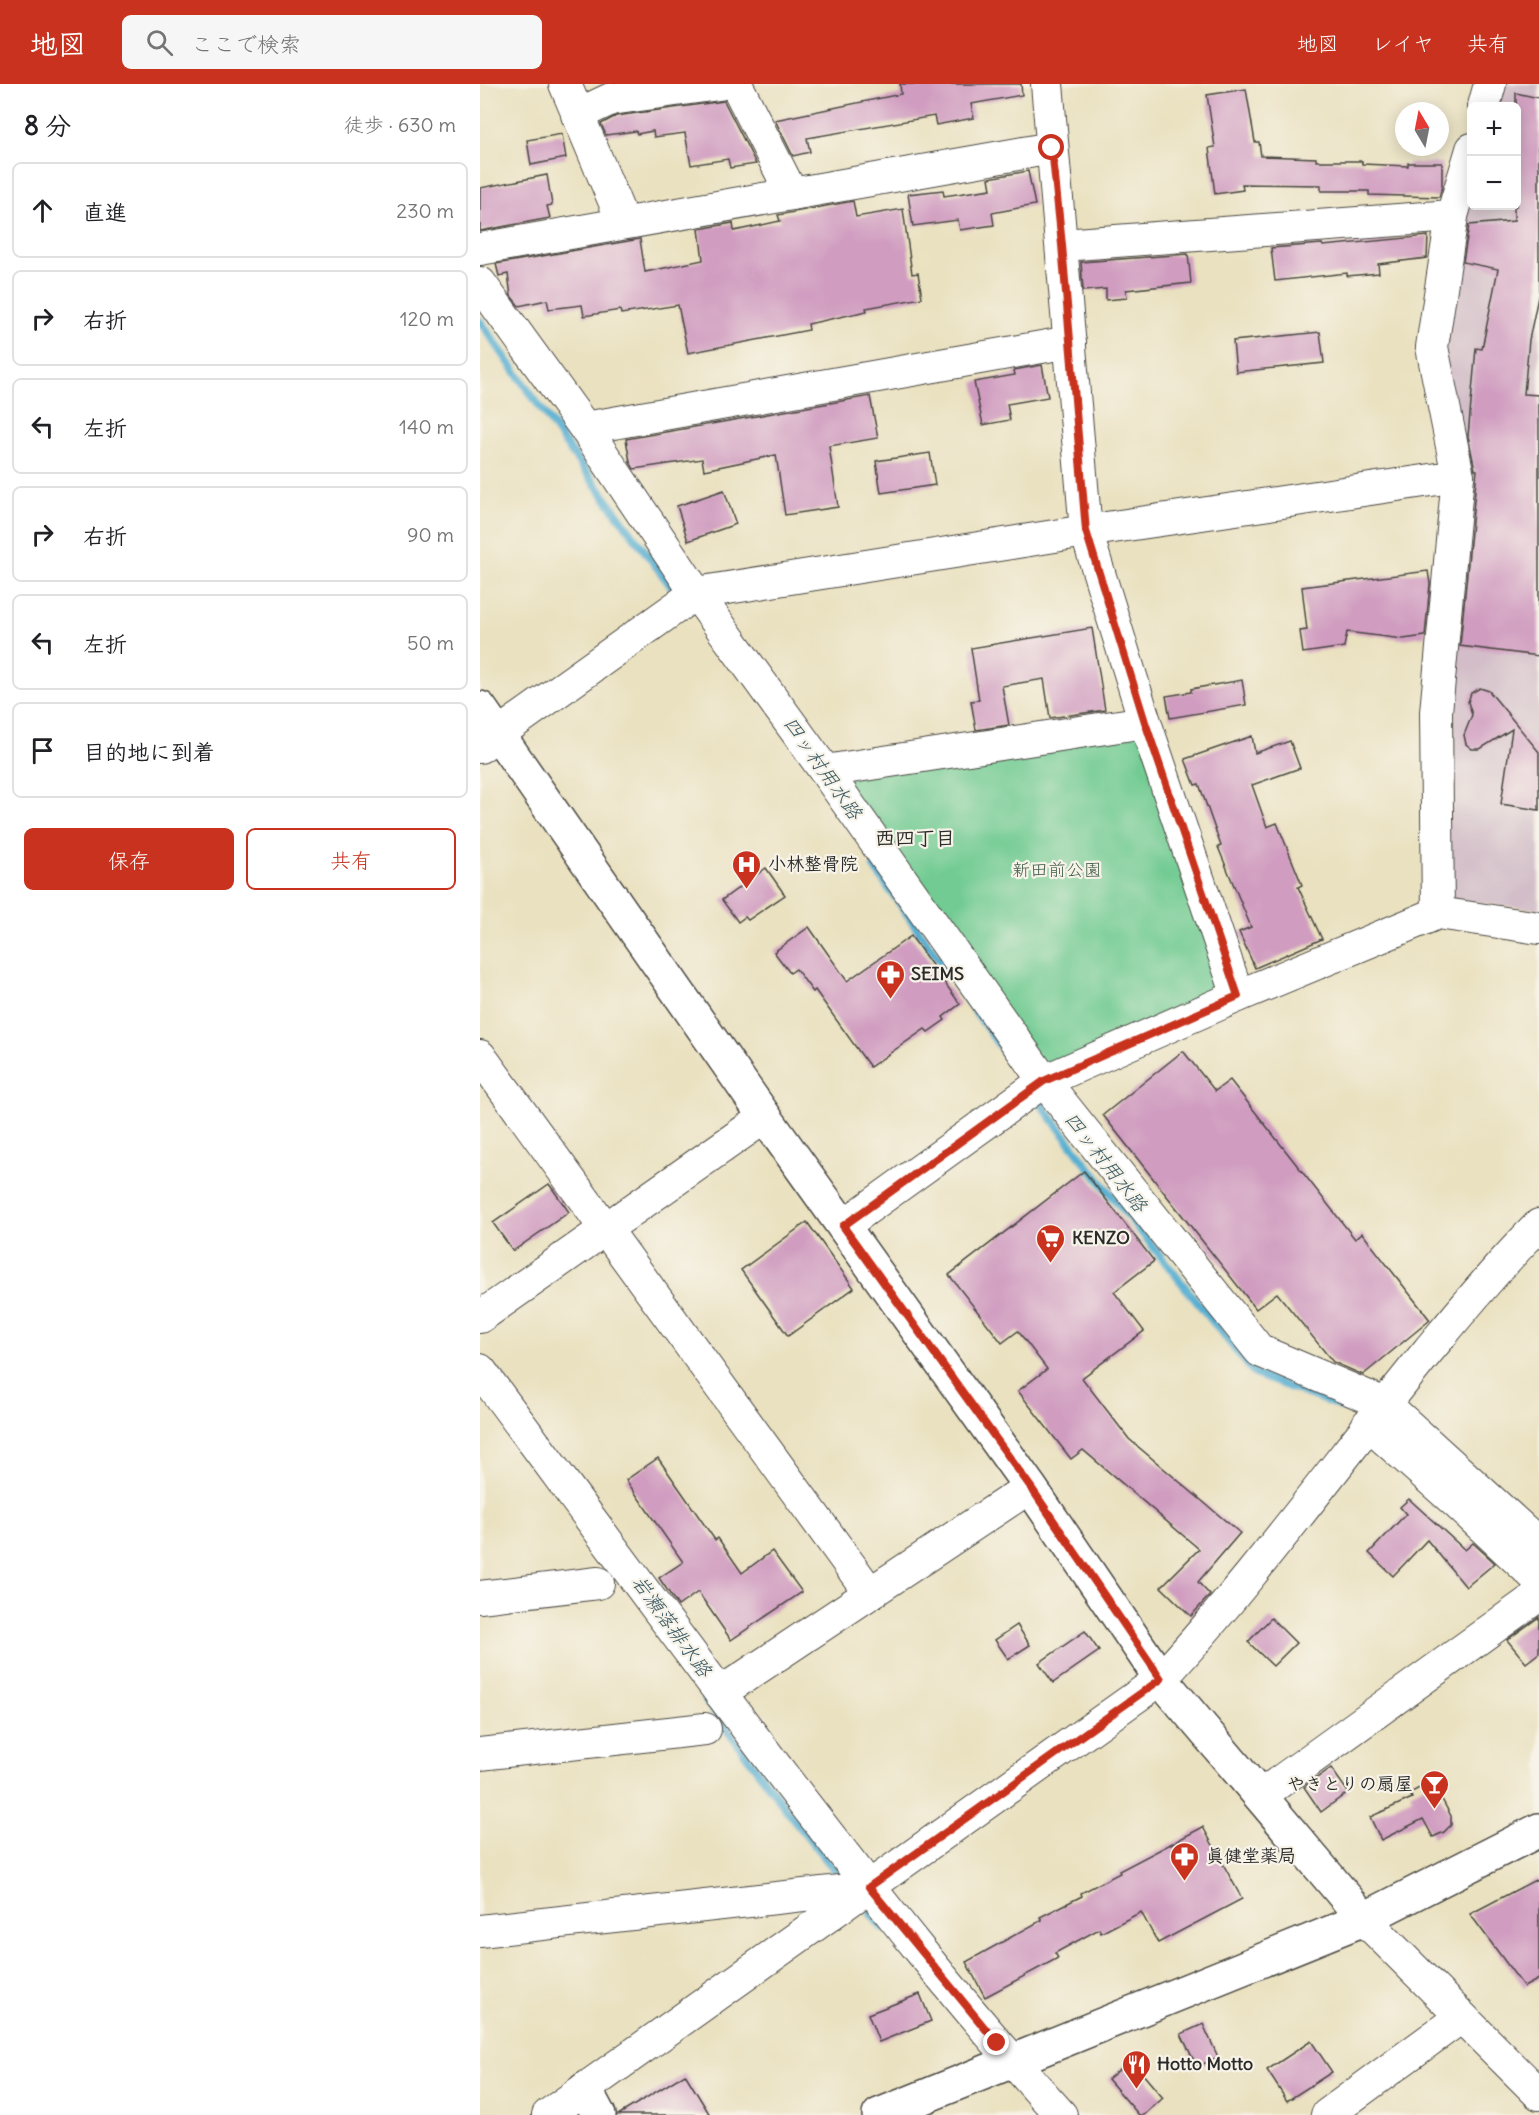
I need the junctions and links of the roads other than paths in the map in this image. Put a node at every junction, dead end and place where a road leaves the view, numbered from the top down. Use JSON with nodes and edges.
{"nodes":[{"id":1,"x":565,"y":84,"type":"edge"},
{"id":2,"x":719,"y":84,"type":"edge"},
{"id":3,"x":736,"y":84,"type":"edge"},
{"id":4,"x":1047,"y":84,"type":"edge"},
{"id":5,"x":1490,"y":84,"type":"edge"},
{"id":6,"x":1485,"y":102,"type":"edge"},
{"id":7,"x":577,"y":115,"type":"junction"},
{"id":8,"x":1052,"y":148,"type":"junction"},
{"id":9,"x":1470,"y":156,"type":"edge"},
{"id":10,"x":792,"y":194,"type":"junction"},
{"id":11,"x":1452,"y":216,"type":"junction"},
{"id":12,"x":623,"y":222,"type":"junction"},
{"id":13,"x":1062,"y":245,"type":"junction"},
{"id":14,"x":480,"y":249,"type":"edge"},
{"id":15,"x":480,"y":283,"type":"edge"},
{"id":16,"x":1070,"y":342,"type":"junction"},
{"id":17,"x":585,"y":428,"type":"junction"},
{"id":18,"x":1458,"y":476,"type":"junction"},
{"id":19,"x":1086,"y":531,"type":"junction"},
{"id":20,"x":696,"y":593,"type":"junction"},
{"id":21,"x":1145,"y":722,"type":"junction"},
{"id":22,"x":486,"y":730,"type":"edge"},
{"id":23,"x":825,"y":771,"type":"junction"},
{"id":24,"x":1438,"y":913,"type":"junction"},
{"id":25,"x":1539,"y":928,"type":"edge"},
{"id":26,"x":1238,"y":996,"type":"junction"},
{"id":27,"x":480,"y":1056,"type":"edge"},
{"id":28,"x":1044,"y":1081,"type":"junction"},
{"id":29,"x":765,"y":1117,"type":"junction"},
{"id":30,"x":1539,"y":1225,"type":"edge"},
{"id":31,"x":843,"y":1226,"type":"junction"},
{"id":32,"x":605,"y":1229,"type":"junction"},
{"id":33,"x":480,"y":1317,"type":"edge"},
{"id":34,"x":480,"y":1370,"type":"edge"},
{"id":35,"x":1376,"y":1414,"type":"junction"},
{"id":36,"x":1030,"y":1486,"type":"junction"},
{"id":37,"x":1539,"y":1544,"type":"edge"},
{"id":38,"x":1539,"y":1580,"type":"edge"},
{"id":39,"x":598,"y":1583,"type":"dead end"},
{"id":40,"x":870,"y":1593,"type":"junction"},
{"id":41,"x":1539,"y":1595,"type":"edge"},
{"id":42,"x":480,"y":1597,"type":"edge"},
{"id":43,"x":1161,"y":1679,"type":"junction"},
{"id":44,"x":720,"y":1693,"type":"junction"},
{"id":45,"x":705,"y":1729,"type":"dead end"},
{"id":46,"x":480,"y":1754,"type":"edge"},
{"id":47,"x":1260,"y":1796,"type":"junction"},
{"id":48,"x":1539,"y":1830,"type":"edge"},
{"id":49,"x":869,"y":1887,"type":"junction"},
{"id":50,"x":1364,"y":1919,"type":"junction"},
{"id":51,"x":481,"y":1928,"type":"edge"},
{"id":52,"x":1461,"y":2017,"type":"junction"},
{"id":53,"x":1013,"y":2061,"type":"junction"},
{"id":54,"x":1539,"y":2094,"type":"edge"},
{"id":55,"x":592,"y":2102,"type":"edge"},
{"id":56,"x":548,"y":2115,"type":"edge"},
{"id":57,"x":879,"y":2115,"type":"edge"},
{"id":58,"x":1061,"y":2115,"type":"edge"},
{"id":59,"x":1327,"y":2115,"type":"edge"}],
"edges":[{"from":1,"to":7,"type":"street"},
{"from":2,"to":7,"type":"street"},
{"from":3,"to":10,"type":"street"},
{"from":4,"to":8,"type":"street"},
{"from":5,"to":6,"type":"street"},
{"from":7,"to":12,"type":"street"},
{"from":8,"to":10,"type":"street"},
{"from":8,"to":13,"type":"street"},
{"from":9,"to":11,"type":"street"},
{"from":10,"to":12,"type":"street"},
{"from":11,"to":13,"type":"street"},
{"from":11,"to":18,"type":"street"},
{"from":12,"to":14,"type":"street"},
{"from":13,"to":16,"type":"street"},
{"from":15,"to":17,"type":"street"},
{"from":16,"to":17,"type":"street"},
{"from":16,"to":19,"type":"street"},
{"from":17,"to":20,"type":"street"},
{"from":18,"to":19,"type":"street"},
{"from":18,"to":24,"type":"street"},
{"from":19,"to":20,"type":"street"},
{"from":19,"to":21,"type":"street"},
{"from":20,"to":22,"type":"street"},
{"from":20,"to":23,"type":"street"},
{"from":21,"to":23,"type":"street"},
{"from":21,"to":26,"type":"street"},
{"from":22,"to":29,"type":"street"},
{"from":23,"to":28,"type":"street"},
{"from":24,"to":25,"type":"street"},
{"from":24,"to":26,"type":"street"},
{"from":26,"to":28,"type":"street"},
{"from":27,"to":32,"type":"street"},
{"from":28,"to":31,"type":"street"},
{"from":28,"to":35,"type":"street"},
{"from":29,"to":31,"type":"street"},
{"from":29,"to":32,"type":"street"},
{"from":30,"to":35,"type":"street"},
{"from":31,"to":36,"type":"street"},
{"from":32,"to":33,"type":"street"},
{"from":32,"to":40,"type":"street"},
{"from":34,"to":44,"type":"street"},
{"from":35,"to":37,"type":"street"},
{"from":35,"to":38,"type":"street"},
{"from":35,"to":43,"type":"street"},
{"from":36,"to":40,"type":"street"},
{"from":36,"to":43,"type":"street"},
{"from":39,"to":42,"type":"street"},
{"from":40,"to":44,"type":"street"},
{"from":41,"to":47,"type":"street"},
{"from":43,"to":47,"type":"street"},
{"from":43,"to":49,"type":"street"},
{"from":44,"to":49,"type":"street"},
{"from":45,"to":46,"type":"street"},
{"from":47,"to":50,"type":"street"},
{"from":48,"to":50,"type":"street"},
{"from":49,"to":51,"type":"street"},
{"from":49,"to":53,"type":"street"},
{"from":49,"to":55,"type":"street"},
{"from":50,"to":52,"type":"street"},
{"from":50,"to":53,"type":"street"},
{"from":52,"to":54,"type":"street"},
{"from":52,"to":59,"type":"street"},
{"from":53,"to":57,"type":"street"},
{"from":53,"to":58,"type":"street"},
{"from":55,"to":56,"type":"street"}]}
